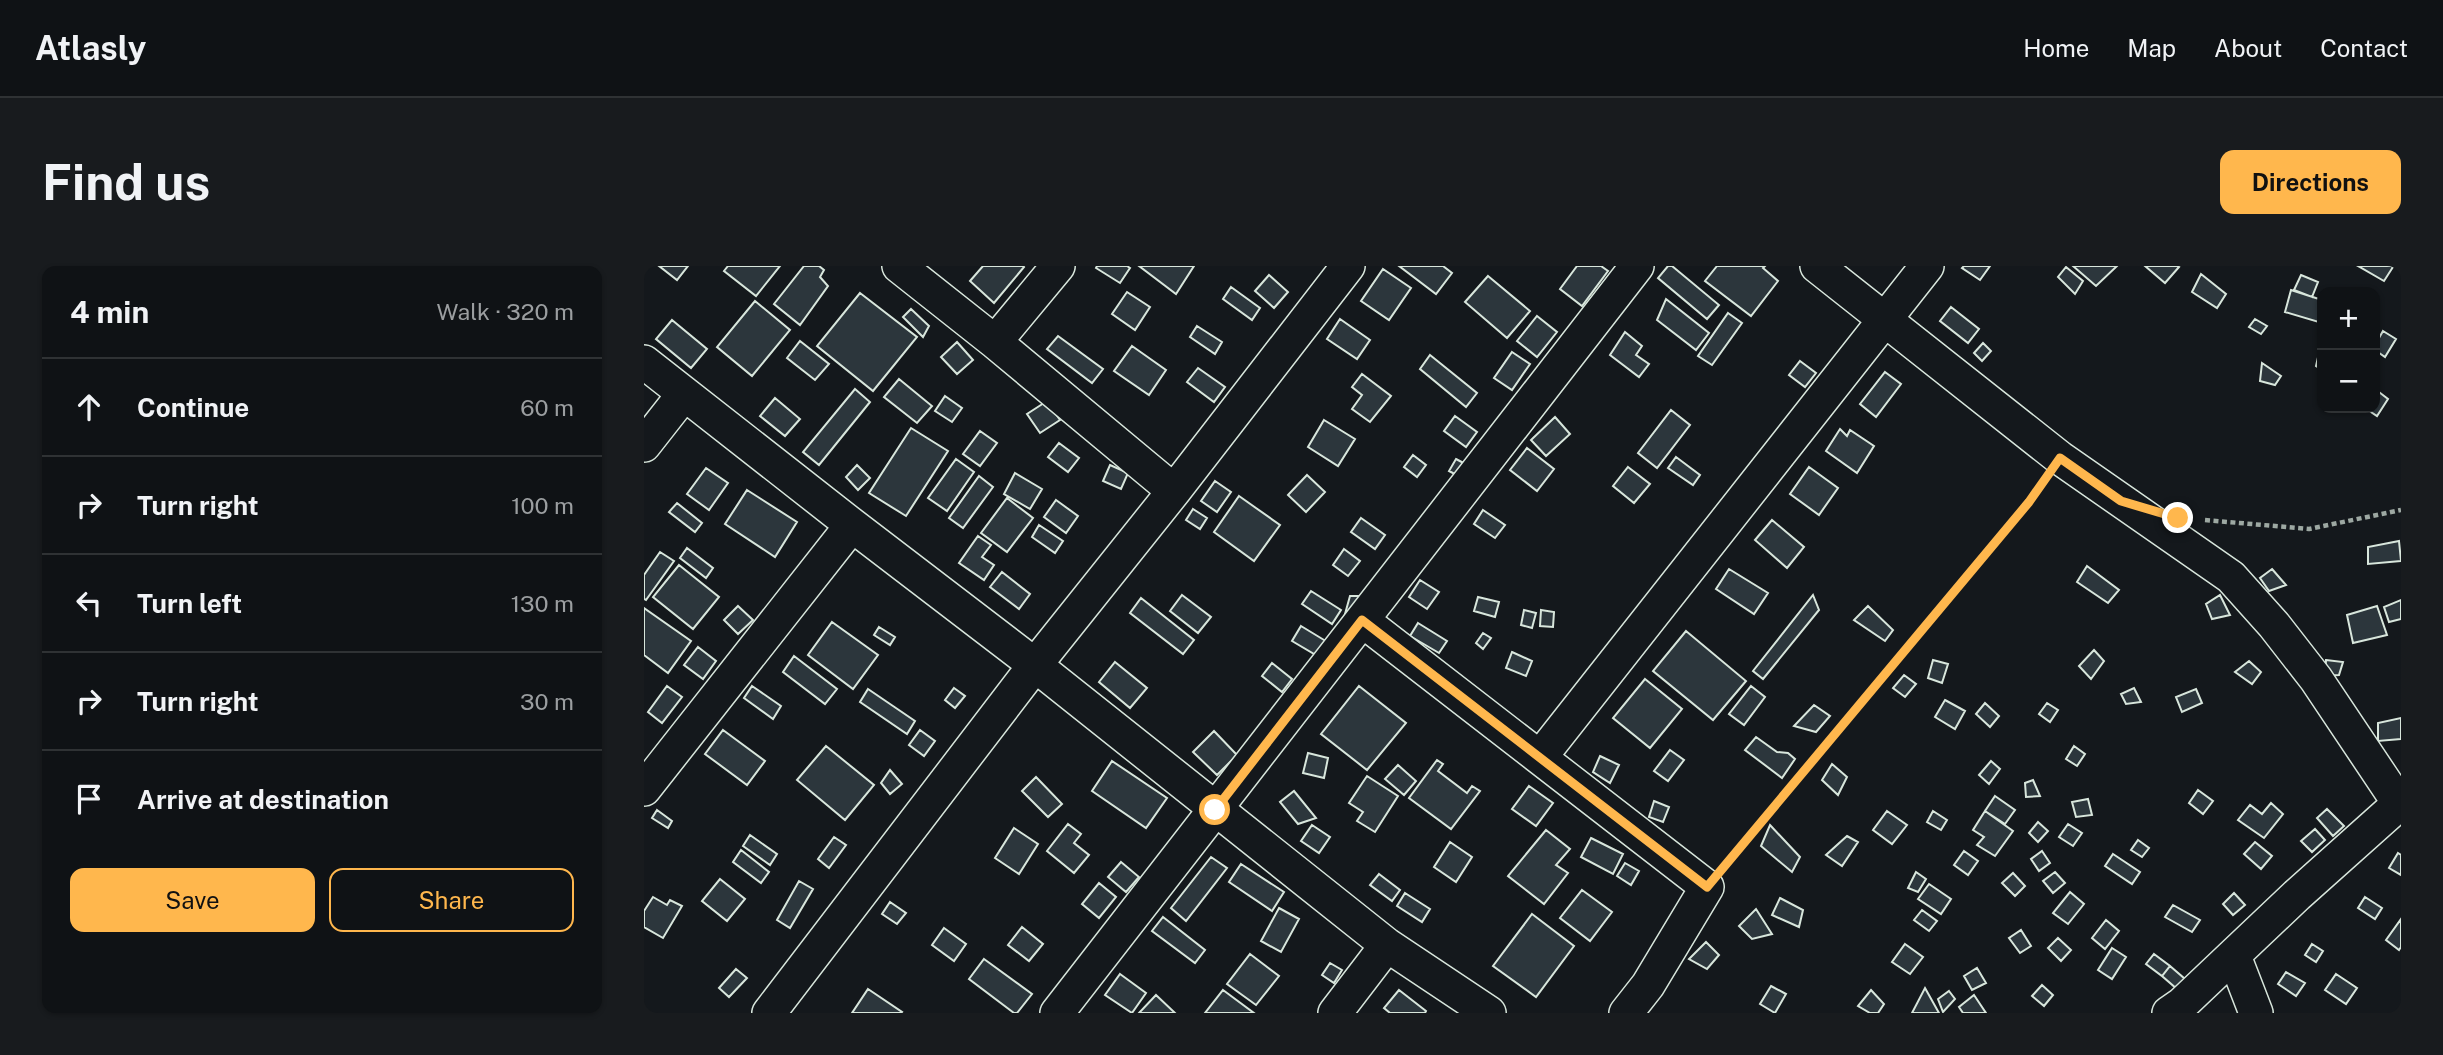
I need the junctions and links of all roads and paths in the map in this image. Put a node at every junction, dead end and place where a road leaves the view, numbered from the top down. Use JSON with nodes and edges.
{"nodes":[{"id":1,"x":899,"y":266,"type":"edge"},
{"id":2,"x":1058,"y":266,"type":"edge"},
{"id":3,"x":1348,"y":266,"type":"edge"},
{"id":4,"x":1637,"y":266,"type":"edge"},
{"id":5,"x":1817,"y":266,"type":"edge"},
{"id":6,"x":1927,"y":266,"type":"edge"},
{"id":7,"x":1885,"y":320,"type":"junction"},
{"id":8,"x":995,"y":342,"type":"junction"},
{"id":9,"x":644,"y":362,"type":"edge"},
{"id":10,"x":684,"y":394,"type":"junction"},
{"id":11,"x":644,"y":444,"type":"edge"},
{"id":12,"x":2060,"y":458,"type":"junction"},
{"id":13,"x":1174,"y":491,"type":"junction"},
{"id":14,"x":2401,"y":510,"type":"edge"},
{"id":15,"x":2204,"y":520,"type":"dead end"},
{"id":16,"x":852,"y":526,"type":"junction"},
{"id":17,"x":1362,"y":620,"type":"junction"},
{"id":18,"x":1035,"y":665,"type":"junction"},
{"id":19,"x":1541,"y":756,"type":"junction"},
{"id":20,"x":644,"y":789,"type":"edge"},
{"id":21,"x":2400,"y":804,"type":"edge"},
{"id":22,"x":1215,"y":810,"type":"junction"},
{"id":23,"x":1707,"y":887,"type":"junction"},
{"id":24,"x":1387,"y":945,"type":"junction"},
{"id":25,"x":2234,"y":956,"type":"junction"},
{"id":26,"x":769,"y":1013,"type":"edge"},
{"id":27,"x":1057,"y":1013,"type":"edge"},
{"id":28,"x":1335,"y":1013,"type":"edge"},
{"id":29,"x":1489,"y":1013,"type":"edge"},
{"id":30,"x":1626,"y":1013,"type":"edge"},
{"id":31,"x":2169,"y":1013,"type":"edge"},
{"id":32,"x":2256,"y":1013,"type":"edge"}],
"edges":[{"from":1,"to":8,"type":"street"},
{"from":2,"to":8,"type":"street"},
{"from":3,"to":13,"type":"street"},
{"from":4,"to":17,"type":"street"},
{"from":5,"to":7,"type":"street"},
{"from":6,"to":7,"type":"street"},
{"from":7,"to":12,"type":"street"},
{"from":7,"to":19,"type":"street"},
{"from":8,"to":13,"type":"street"},
{"from":9,"to":10,"type":"street"},
{"from":10,"to":11,"type":"street"},
{"from":10,"to":16,"type":"street"},
{"from":12,"to":21,"type":"street"},
{"from":12,"to":23,"type":"path"},
{"from":13,"to":18,"type":"street"},
{"from":14,"to":15,"type":"path"},
{"from":16,"to":18,"type":"street"},
{"from":16,"to":20,"type":"street"},
{"from":17,"to":19,"type":"street"},
{"from":17,"to":22,"type":"street"},
{"from":18,"to":22,"type":"street"},
{"from":18,"to":26,"type":"street"},
{"from":19,"to":23,"type":"street"},
{"from":21,"to":25,"type":"street"},
{"from":22,"to":24,"type":"street"},
{"from":22,"to":27,"type":"street"},
{"from":23,"to":30,"type":"street"},
{"from":24,"to":28,"type":"street"},
{"from":24,"to":29,"type":"street"},
{"from":25,"to":31,"type":"street"},
{"from":25,"to":32,"type":"street"}]}
